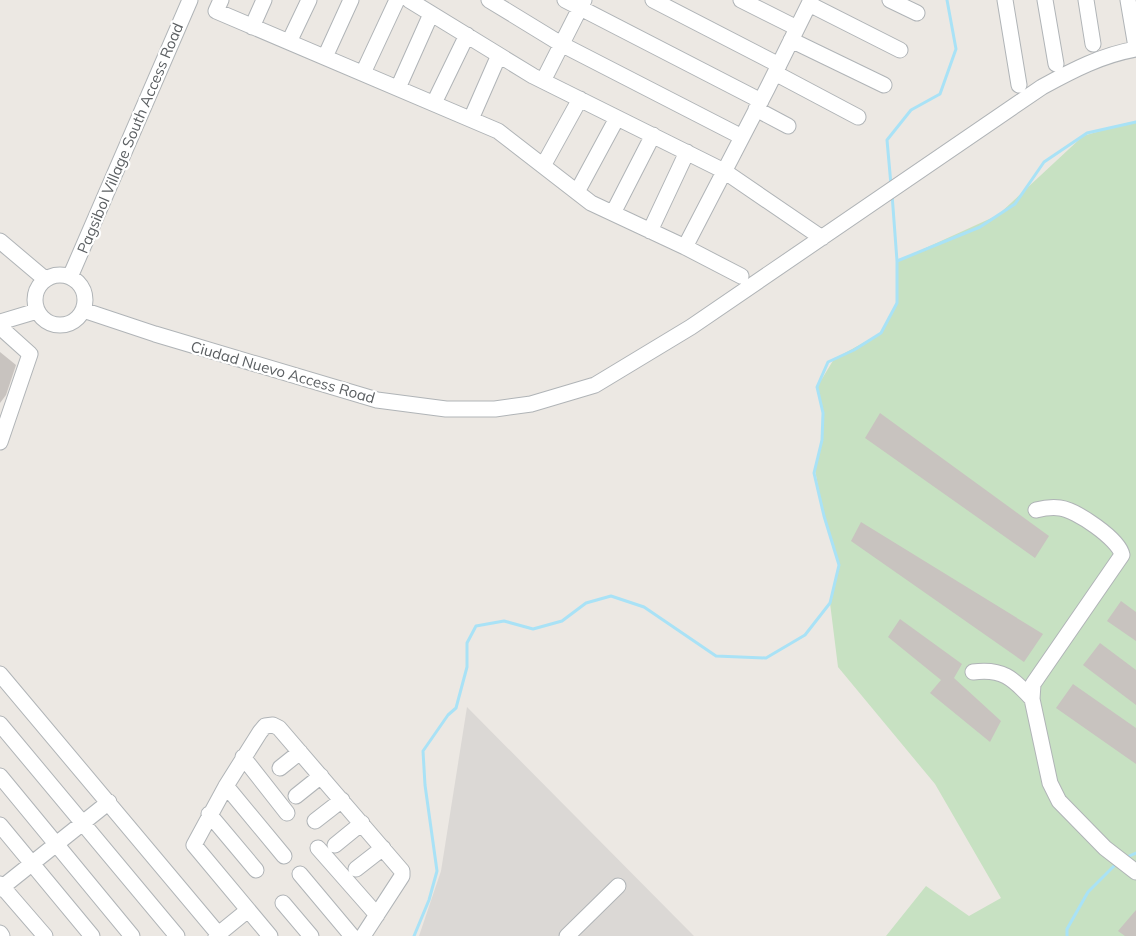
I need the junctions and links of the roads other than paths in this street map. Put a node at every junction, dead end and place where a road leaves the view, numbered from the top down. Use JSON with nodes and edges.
{"nodes":[{"id":1,"x":190,"y":0,"type":"edge"},
{"id":2,"x":221,"y":0,"type":"edge"},
{"id":3,"x":264,"y":0,"type":"edge"},
{"id":4,"x":309,"y":0,"type":"edge"},
{"id":5,"x":351,"y":0,"type":"edge"},
{"id":6,"x":397,"y":0,"type":"edge"},
{"id":7,"x":409,"y":0,"type":"edge"},
{"id":8,"x":489,"y":0,"type":"edge"},
{"id":9,"x":565,"y":0,"type":"edge"},
{"id":10,"x":652,"y":0,"type":"edge"},
{"id":11,"x":741,"y":0,"type":"edge"},
{"id":12,"x":890,"y":0,"type":"edge"},
{"id":13,"x":1005,"y":0,"type":"edge"},
{"id":14,"x":1045,"y":0,"type":"edge"},
{"id":15,"x":1086,"y":0,"type":"edge"},
{"id":16,"x":1128,"y":0,"type":"edge"},
{"id":17,"x":810,"y":2,"type":"edge"},
{"id":18,"x":582,"y":4,"type":"edge"},
{"id":19,"x":916,"y":13,"type":"dead end"},
{"id":20,"x":432,"y":14,"type":"junction"},
{"id":21,"x":252,"y":27,"type":"junction"},
{"id":22,"x":794,"y":34,"type":"junction"},
{"id":23,"x":467,"y":35,"type":"junction"},
{"id":24,"x":289,"y":42,"type":"junction"},
{"id":25,"x":561,"y":44,"type":"junction"},
{"id":26,"x":1093,"y":44,"type":"dead end"},
{"id":27,"x":1136,"y":48,"type":"edge"},
{"id":28,"x":900,"y":50,"type":"dead end"},
{"id":29,"x":499,"y":55,"type":"junction"},
{"id":30,"x":325,"y":57,"type":"junction"},
{"id":31,"x":1056,"y":64,"type":"dead end"},
{"id":32,"x":777,"y":69,"type":"junction"},
{"id":33,"x":363,"y":73,"type":"junction"},
{"id":34,"x":543,"y":81,"type":"junction"},
{"id":35,"x":884,"y":85,"type":"dead end"},
{"id":36,"x":1019,"y":85,"type":"dead end"},
{"id":37,"x":398,"y":88,"type":"junction"},
{"id":38,"x":580,"y":99,"type":"junction"},
{"id":39,"x":434,"y":103,"type":"junction"},
{"id":40,"x":759,"y":105,"type":"junction"},
{"id":41,"x":858,"y":117,"type":"dead end"},
{"id":42,"x":617,"y":118,"type":"junction"},
{"id":43,"x":471,"y":119,"type":"junction"},
{"id":44,"x":788,"y":126,"type":"dead end"},
{"id":45,"x":653,"y":135,"type":"junction"},
{"id":46,"x":742,"y":137,"type":"junction"},
{"id":47,"x":687,"y":152,"type":"junction"},
{"id":48,"x":543,"y":166,"type":"junction"},
{"id":49,"x":724,"y":171,"type":"junction"},
{"id":50,"x":577,"y":192,"type":"junction"},
{"id":51,"x":613,"y":213,"type":"junction"},
{"id":52,"x":650,"y":231,"type":"junction"},
{"id":53,"x":828,"y":233,"type":"junction"},
{"id":54,"x":0,"y":241,"type":"edge"},
{"id":55,"x":685,"y":247,"type":"junction"},
{"id":56,"x":741,"y":276,"type":"dead end"},
{"id":57,"x":70,"y":277,"type":"junction"},
{"id":58,"x":45,"y":279,"type":"junction"},
{"id":59,"x":83,"y":310,"type":"junction"},
{"id":60,"x":37,"y":311,"type":"junction"},
{"id":61,"x":0,"y":322,"type":"edge"},
{"id":62,"x":0,"y":327,"type":"edge"},
{"id":63,"x":0,"y":442,"type":"edge"},
{"id":64,"x":1036,"y":510,"type":"dead end"},
{"id":65,"x":973,"y":672,"type":"dead end"},
{"id":66,"x":0,"y":674,"type":"edge"},
{"id":67,"x":1032,"y":699,"type":"junction"},
{"id":68,"x":0,"y":724,"type":"edge"},
{"id":69,"x":300,"y":752,"type":"junction"},
{"id":70,"x":243,"y":757,"type":"junction"},
{"id":71,"x":280,"y":768,"type":"dead end"},
{"id":72,"x":0,"y":776,"type":"edge"},
{"id":73,"x":321,"y":776,"type":"junction"},
{"id":74,"x":226,"y":786,"type":"junction"},
{"id":75,"x":296,"y":796,"type":"dead end"},
{"id":76,"x":342,"y":800,"type":"junction"},
{"id":77,"x":109,"y":802,"type":"junction"},
{"id":78,"x":287,"y":813,"type":"dead end"},
{"id":79,"x":209,"y":814,"type":"junction"},
{"id":80,"x":315,"y":821,"type":"dead end"},
{"id":81,"x":83,"y":822,"type":"junction"},
{"id":82,"x":362,"y":824,"type":"junction"},
{"id":83,"x":0,"y":825,"type":"edge"},
{"id":84,"x":56,"y":844,"type":"junction"},
{"id":85,"x":335,"y":845,"type":"dead end"},
{"id":86,"x":318,"y":848,"type":"dead end"},
{"id":87,"x":382,"y":848,"type":"junction"},
{"id":88,"x":284,"y":856,"type":"dead end"},
{"id":89,"x":32,"y":864,"type":"junction"},
{"id":90,"x":356,"y":869,"type":"dead end"},
{"id":91,"x":256,"y":870,"type":"dead end"},
{"id":92,"x":1135,"y":871,"type":"edge"},
{"id":93,"x":300,"y":874,"type":"dead end"},
{"id":94,"x":618,"y":886,"type":"dead end"},
{"id":95,"x":1,"y":887,"type":"edge"},
{"id":96,"x":283,"y":903,"type":"dead end"},
{"id":97,"x":248,"y":910,"type":"junction"},
{"id":98,"x":377,"y":915,"type":"junction"},
{"id":99,"x":218,"y":935,"type":"edge"},
{"id":100,"x":45,"y":936,"type":"edge"},
{"id":101,"x":92,"y":936,"type":"edge"},
{"id":102,"x":132,"y":936,"type":"edge"},
{"id":103,"x":177,"y":936,"type":"edge"},
{"id":104,"x":270,"y":936,"type":"edge"},
{"id":105,"x":311,"y":936,"type":"edge"},
{"id":106,"x":352,"y":936,"type":"edge"},
{"id":107,"x":363,"y":936,"type":"edge"},
{"id":108,"x":567,"y":936,"type":"edge"}],
"edges":[{"from":1,"to":57,"type":"street","name":"Pagsibol Village South Access Road"},
{"from":2,"to":21,"type":"street"},
{"from":3,"to":21,"type":"street"},
{"from":4,"to":24,"type":"street"},
{"from":5,"to":30,"type":"street"},
{"from":6,"to":33,"type":"street"},
{"from":7,"to":20,"type":"street"},
{"from":8,"to":25,"type":"street"},
{"from":9,"to":18,"type":"street"},
{"from":10,"to":32,"type":"street"},
{"from":11,"to":22,"type":"street"},
{"from":12,"to":19,"type":"street"},
{"from":13,"to":36,"type":"street"},
{"from":14,"to":31,"type":"street"},
{"from":15,"to":26,"type":"street"},
{"from":16,"to":27,"type":"street"},
{"from":17,"to":22,"type":"street"},
{"from":17,"to":28,"type":"street"},
{"from":18,"to":25,"type":"street"},
{"from":18,"to":40,"type":"street"},
{"from":20,"to":23,"type":"street"},
{"from":20,"to":37,"type":"street"},
{"from":21,"to":24,"type":"street"},
{"from":22,"to":32,"type":"street"},
{"from":22,"to":35,"type":"street"},
{"from":23,"to":29,"type":"street"},
{"from":23,"to":39,"type":"street"},
{"from":24,"to":30,"type":"street"},
{"from":25,"to":34,"type":"street"},
{"from":25,"to":46,"type":"street"},
{"from":27,"to":53,"type":"street","name":"Ciudad Nuevo Access Road"},
{"from":29,"to":34,"type":"street"},
{"from":29,"to":43,"type":"street"},
{"from":30,"to":33,"type":"street"},
{"from":32,"to":40,"type":"street"},
{"from":32,"to":41,"type":"street"},
{"from":33,"to":37,"type":"street"},
{"from":34,"to":38,"type":"street"},
{"from":37,"to":39,"type":"street"},
{"from":38,"to":42,"type":"street"},
{"from":38,"to":48,"type":"street"},
{"from":39,"to":43,"type":"street"},
{"from":40,"to":44,"type":"street"},
{"from":40,"to":46,"type":"street"},
{"from":42,"to":45,"type":"street"},
{"from":42,"to":50,"type":"street"},
{"from":43,"to":48,"type":"street"},
{"from":45,"to":47,"type":"street"},
{"from":45,"to":51,"type":"street"},
{"from":46,"to":49,"type":"street"},
{"from":47,"to":49,"type":"street"},
{"from":47,"to":52,"type":"street"},
{"from":48,"to":50,"type":"street"},
{"from":49,"to":53,"type":"street"},
{"from":49,"to":55,"type":"street"},
{"from":50,"to":51,"type":"street"},
{"from":51,"to":52,"type":"street"},
{"from":52,"to":55,"type":"street"},
{"from":53,"to":59,"type":"street","name":"Ciudad Nuevo Access Road"},
{"from":54,"to":58,"type":"street"},
{"from":55,"to":56,"type":"street"},
{"from":57,"to":58,"type":"street"},
{"from":57,"to":59,"type":"street"},
{"from":58,"to":60,"type":"street"},
{"from":59,"to":60,"type":"street"},
{"from":60,"to":61,"type":"street"},
{"from":62,"to":63,"type":"street"},
{"from":64,"to":67,"type":"street"},
{"from":65,"to":67,"type":"street"},
{"from":66,"to":77,"type":"street"},
{"from":67,"to":92,"type":"street"},
{"from":68,"to":81,"type":"street"},
{"from":69,"to":70,"type":"street"},
{"from":69,"to":71,"type":"street"},
{"from":69,"to":73,"type":"street"},
{"from":70,"to":74,"type":"street"},
{"from":70,"to":78,"type":"street"},
{"from":72,"to":84,"type":"street"},
{"from":73,"to":75,"type":"street"},
{"from":73,"to":76,"type":"street"},
{"from":74,"to":79,"type":"street"},
{"from":74,"to":88,"type":"street"},
{"from":76,"to":80,"type":"street"},
{"from":76,"to":82,"type":"street"},
{"from":77,"to":81,"type":"street"},
{"from":77,"to":99,"type":"street"},
{"from":79,"to":91,"type":"street"},
{"from":79,"to":97,"type":"street"},
{"from":81,"to":84,"type":"street"},
{"from":81,"to":103,"type":"street"},
{"from":82,"to":85,"type":"street"},
{"from":82,"to":87,"type":"street"},
{"from":83,"to":89,"type":"street"},
{"from":84,"to":89,"type":"street"},
{"from":84,"to":102,"type":"street"},
{"from":86,"to":98,"type":"street"},
{"from":87,"to":90,"type":"street"},
{"from":87,"to":98,"type":"street"},
{"from":89,"to":95,"type":"street"},
{"from":89,"to":101,"type":"street"},
{"from":93,"to":106,"type":"street"},
{"from":94,"to":108,"type":"street"},
{"from":95,"to":100,"type":"street"},
{"from":96,"to":105,"type":"street"},
{"from":97,"to":99,"type":"street"},
{"from":97,"to":104,"type":"street"},
{"from":98,"to":107,"type":"street"}]}
